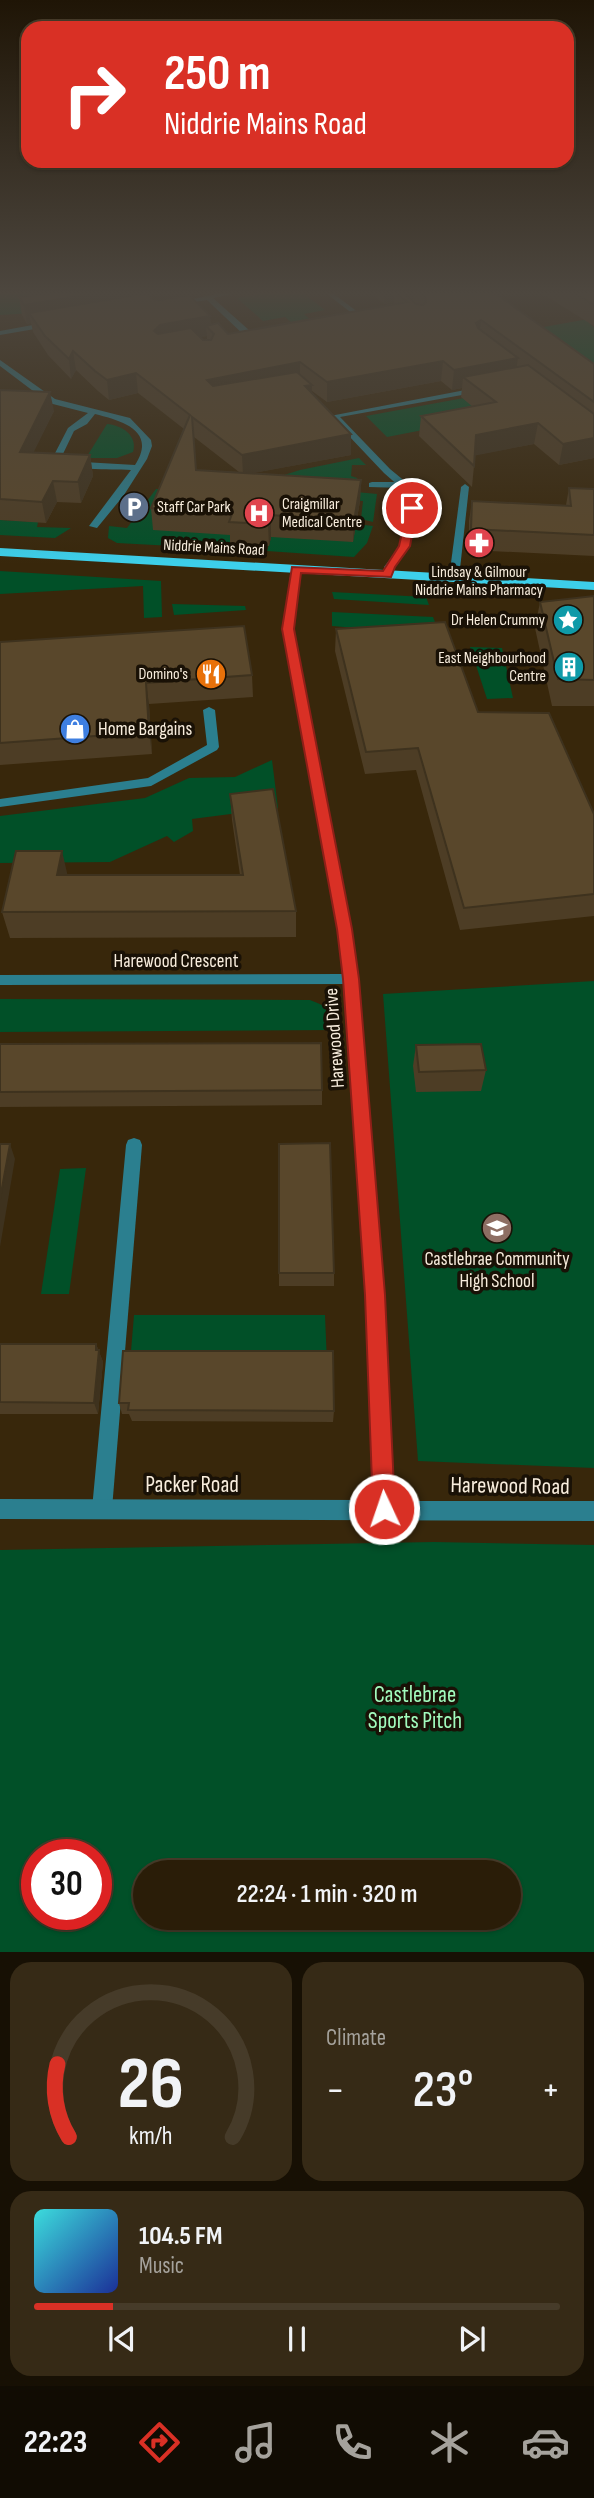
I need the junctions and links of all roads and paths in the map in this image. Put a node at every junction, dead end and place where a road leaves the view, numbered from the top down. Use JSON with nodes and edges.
{"nodes":[{"id":1,"x":26,"y":382,"type":"edge"},
{"id":2,"x":485,"y":388,"type":"edge"},
{"id":3,"x":326,"y":408,"type":"edge"},
{"id":4,"x":94,"y":411,"type":"junction"},
{"id":5,"x":334,"y":416,"type":"junction"},
{"id":6,"x":137,"y":468,"type":"junction"},
{"id":7,"x":372,"y":485,"type":"dead end"},
{"id":8,"x":404,"y":485,"type":"junction"},
{"id":9,"x":464,"y":487,"type":"dead end"},
{"id":10,"x":94,"y":526,"type":"dead end"},
{"id":11,"x":0,"y":552,"type":"edge"},
{"id":12,"x":296,"y":569,"type":"junction"},
{"id":13,"x":387,"y":575,"type":"junction"},
{"id":14,"x":454,"y":578,"type":"junction"},
{"id":15,"x":594,"y":586,"type":"edge"},
{"id":16,"x":209,"y":710,"type":"dead end"},
{"id":17,"x":0,"y":803,"type":"edge"},
{"id":18,"x":351,"y":979,"type":"junction"},
{"id":19,"x":0,"y":980,"type":"edge"},
{"id":20,"x":134,"y":1145,"type":"dead end"},
{"id":21,"x":0,"y":1509,"type":"edge"},
{"id":22,"x":102,"y":1509,"type":"junction"},
{"id":23,"x":384,"y":1509,"type":"junction"},
{"id":24,"x":594,"y":1511,"type":"edge"}],
"edges":[{"from":1,"to":4,"type":"street"},
{"from":2,"to":5,"type":"street"},
{"from":3,"to":5,"type":"street"},
{"from":4,"to":6,"type":"street"},
{"from":4,"to":6,"type":"street"},
{"from":5,"to":8,"type":"street"},
{"from":6,"to":10,"type":"street"},
{"from":7,"to":8,"type":"street"},
{"from":8,"to":13,"type":"street"},
{"from":9,"to":14,"type":"street"},
{"from":11,"to":12,"type":"main road","name":"Niddrie Mains Road"},
{"from":12,"to":13,"type":"main road","name":"Niddrie Mains Road"},
{"from":12,"to":18,"type":"street","name":"Harewood Drive"},
{"from":13,"to":14,"type":"main road","name":"Niddrie Mains Road"},
{"from":14,"to":15,"type":"main road","name":"Niddrie Mains Road"},
{"from":16,"to":17,"type":"street"},
{"from":18,"to":19,"type":"street","name":"Harewood Crescent"},
{"from":18,"to":23,"type":"street","name":"Harewood Drive"},
{"from":20,"to":22,"type":"street"},
{"from":21,"to":22,"type":"street","name":"Packer Road"},
{"from":22,"to":23,"type":"street","name":"Packer Road"},
{"from":23,"to":24,"type":"street","name":"Harewood Road"}]}
